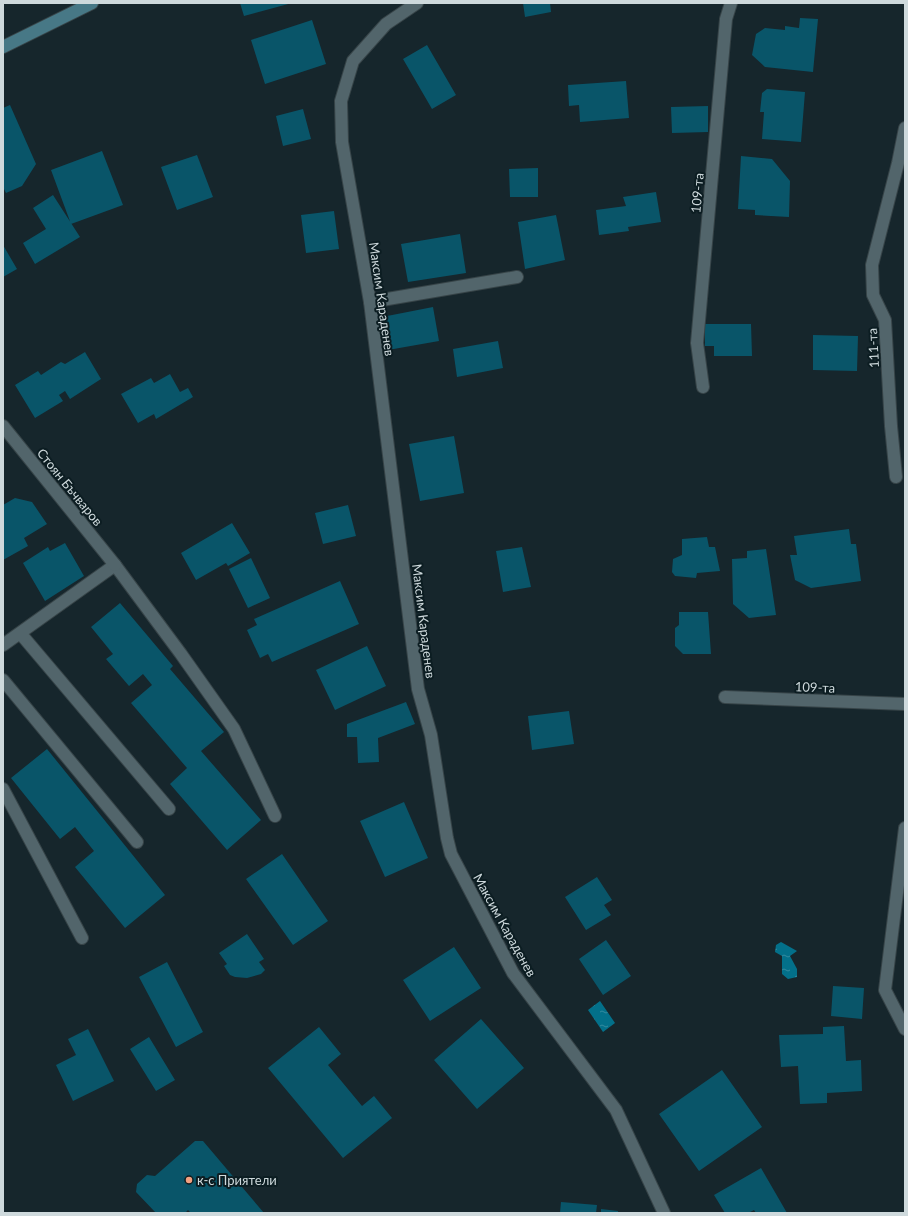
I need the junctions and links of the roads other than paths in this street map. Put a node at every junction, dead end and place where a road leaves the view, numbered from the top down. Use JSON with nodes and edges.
{"nodes":[{"id":1,"x":92,"y":3,"type":"edge"},
{"id":2,"x":417,"y":3,"type":"edge"},
{"id":3,"x":731,"y":3,"type":"edge"},
{"id":4,"x":3,"y":47,"type":"edge"},
{"id":5,"x":905,"y":128,"type":"edge"},
{"id":6,"x":517,"y":277,"type":"dead end"},
{"id":7,"x":370,"y":302,"type":"junction"},
{"id":8,"x":702,"y":387,"type":"dead end"},
{"id":9,"x":3,"y":426,"type":"edge"},
{"id":10,"x":896,"y":477,"type":"dead end"},
{"id":11,"x":115,"y":565,"type":"junction"},
{"id":12,"x":20,"y":633,"type":"junction"},
{"id":13,"x":3,"y":644,"type":"edge"},
{"id":14,"x":3,"y":680,"type":"edge"},
{"id":15,"x":725,"y":697,"type":"dead end"},
{"id":16,"x":905,"y":704,"type":"edge"},
{"id":17,"x":3,"y":789,"type":"edge"},
{"id":18,"x":168,"y":809,"type":"dead end"},
{"id":19,"x":275,"y":816,"type":"dead end"},
{"id":20,"x":905,"y":828,"type":"edge"},
{"id":21,"x":137,"y":842,"type":"dead end"},
{"id":22,"x":82,"y":938,"type":"dead end"},
{"id":23,"x":905,"y":1029,"type":"edge"},
{"id":24,"x":664,"y":1213,"type":"edge"}],
"edges":[{"from":1,"to":4,"type":"main road"},
{"from":2,"to":7,"type":"street","name":"Максим Караденев"},
{"from":3,"to":8,"type":"street","name":"109-та"},
{"from":5,"to":10,"type":"street","name":"111-та"},
{"from":6,"to":7,"type":"street"},
{"from":7,"to":24,"type":"street","name":"Максим Караденев"},
{"from":9,"to":11,"type":"street","name":"Стоян Бъчваров"},
{"from":11,"to":12,"type":"street"},
{"from":11,"to":19,"type":"street","name":"Стоян Бъчваров"},
{"from":12,"to":13,"type":"street"},
{"from":12,"to":18,"type":"street"},
{"from":14,"to":21,"type":"street"},
{"from":15,"to":16,"type":"street","name":"109-та"},
{"from":17,"to":22,"type":"street"},
{"from":20,"to":23,"type":"street"}]}
